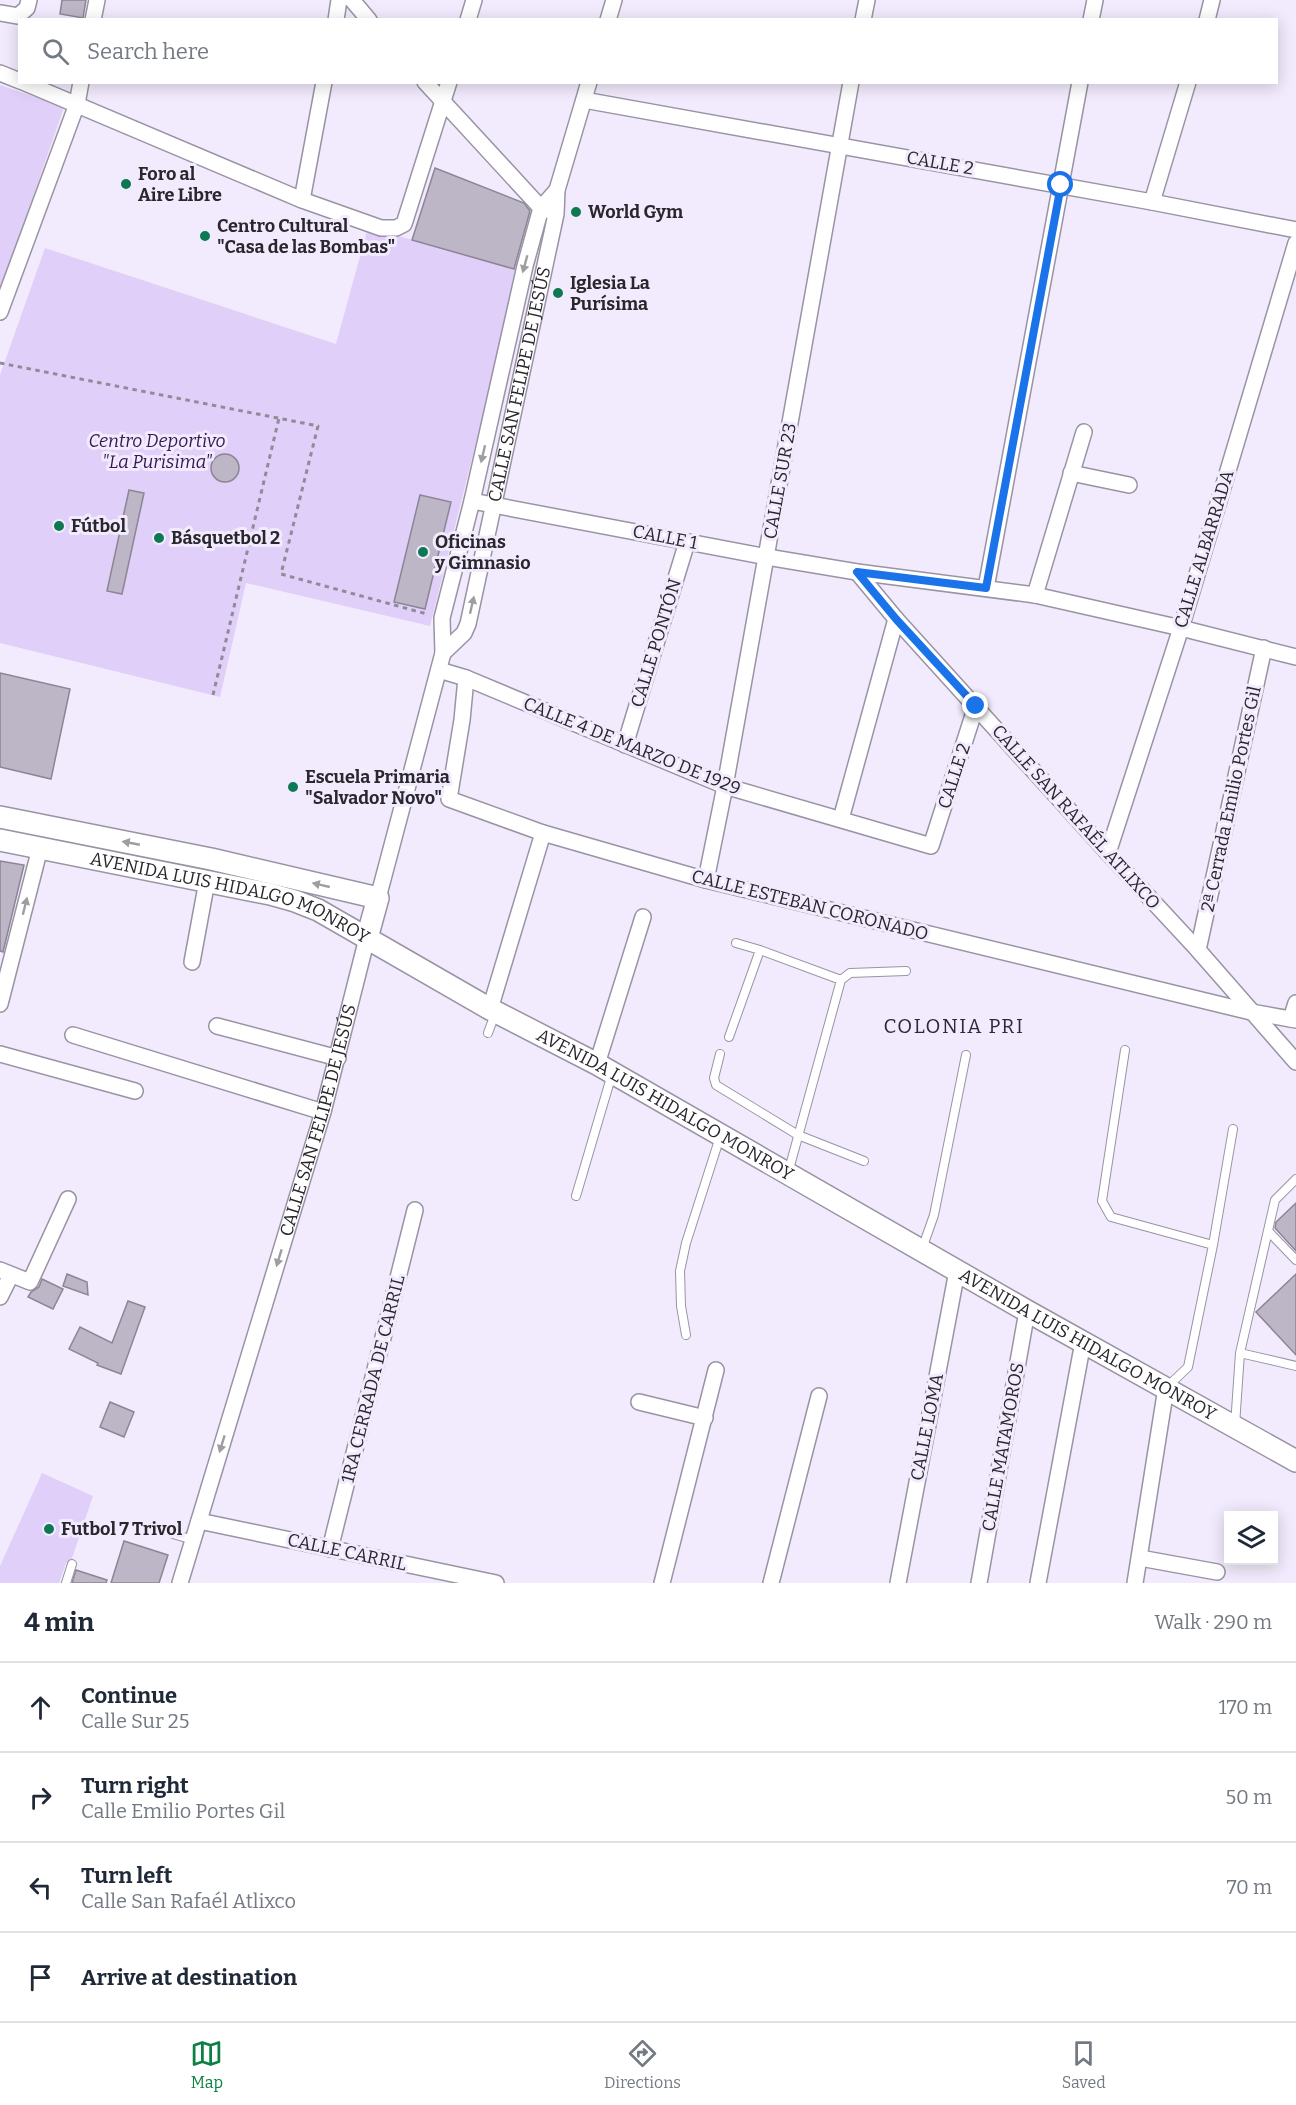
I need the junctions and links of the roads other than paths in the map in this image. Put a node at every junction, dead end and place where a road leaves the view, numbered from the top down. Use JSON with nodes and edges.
{"nodes":[{"id":1,"x":29,"y":0,"type":"edge"},
{"id":2,"x":97,"y":0,"type":"edge"},
{"id":3,"x":339,"y":0,"type":"edge"},
{"id":4,"x":352,"y":0,"type":"edge"},
{"id":5,"x":474,"y":0,"type":"edge"},
{"id":6,"x":614,"y":0,"type":"edge"},
{"id":7,"x":867,"y":0,"type":"edge"},
{"id":8,"x":1095,"y":0,"type":"edge"},
{"id":9,"x":1212,"y":0,"type":"edge"},
{"id":10,"x":0,"y":13,"type":"edge"},
{"id":11,"x":93,"y":18,"type":"edge"},
{"id":12,"x":336,"y":18,"type":"edge"},
{"id":13,"x":367,"y":18,"type":"edge"},
{"id":14,"x":469,"y":18,"type":"edge"},
{"id":15,"x":609,"y":18,"type":"edge"},
{"id":16,"x":863,"y":18,"type":"edge"},
{"id":17,"x":1091,"y":18,"type":"edge"},
{"id":18,"x":1207,"y":18,"type":"edge"},
{"id":19,"x":0,"y":73,"type":"edge"},
{"id":20,"x":18,"y":81,"type":"edge"},
{"id":21,"x":26,"y":84,"type":"edge"},
{"id":22,"x":81,"y":84,"type":"edge"},
{"id":23,"x":324,"y":84,"type":"edge"},
{"id":24,"x":427,"y":84,"type":"edge"},
{"id":25,"x":448,"y":84,"type":"edge"},
{"id":26,"x":588,"y":84,"type":"edge"},
{"id":27,"x":851,"y":84,"type":"edge"},
{"id":28,"x":1080,"y":84,"type":"edge"},
{"id":29,"x":1187,"y":84,"type":"edge"},
{"id":30,"x":584,"y":100,"type":"junction"},
{"id":31,"x":443,"y":102,"type":"junction"},
{"id":32,"x":77,"y":104,"type":"junction"},
{"id":33,"x":839,"y":145,"type":"junction"},
{"id":34,"x":1061,"y":185,"type":"junction"},
{"id":35,"x":302,"y":200,"type":"junction"},
{"id":36,"x":1152,"y":202,"type":"junction"},
{"id":37,"x":549,"y":211,"type":"junction"},
{"id":38,"x":1296,"y":230,"type":"edge"},
{"id":39,"x":1296,"y":243,"type":"edge"},
{"id":40,"x":0,"y":312,"type":"edge"},
{"id":41,"x":1084,"y":432,"type":"dead end"},
{"id":42,"x":1071,"y":473,"type":"junction"},
{"id":43,"x":1129,"y":484,"type":"dead end"},
{"id":44,"x":472,"y":501,"type":"junction"},
{"id":45,"x":495,"y":506,"type":"junction"},
{"id":46,"x":687,"y":542,"type":"junction"},
{"id":47,"x":767,"y":557,"type":"junction"},
{"id":48,"x":857,"y":572,"type":"junction"},
{"id":49,"x":986,"y":588,"type":"junction"},
{"id":50,"x":1035,"y":595,"type":"junction"},
{"id":51,"x":896,"y":619,"type":"junction"},
{"id":52,"x":1181,"y":628,"type":"junction"},
{"id":53,"x":1264,"y":648,"type":"junction"},
{"id":54,"x":443,"y":653,"type":"junction"},
{"id":55,"x":1296,"y":655,"type":"edge"},
{"id":56,"x":439,"y":670,"type":"junction"},
{"id":57,"x":466,"y":678,"type":"junction"},
{"id":58,"x":976,"y":706,"type":"junction"},
{"id":59,"x":625,"y":745,"type":"junction"},
{"id":60,"x":725,"y":786,"type":"junction"},
{"id":61,"x":0,"y":817,"type":"edge"},
{"id":62,"x":841,"y":819,"type":"junction"},
{"id":63,"x":543,"y":833,"type":"junction"},
{"id":64,"x":0,"y":840,"type":"edge"},
{"id":65,"x":931,"y":846,"type":"joint"},
{"id":66,"x":40,"y":848,"type":"junction"},
{"id":67,"x":1108,"y":853,"type":"junction"},
{"id":68,"x":706,"y":880,"type":"junction"},
{"id":69,"x":207,"y":881,"type":"junction"},
{"id":70,"x":378,"y":898,"type":"junction"},
{"id":71,"x":643,"y":917,"type":"dead end"},
{"id":72,"x":367,"y":938,"type":"junction"},
{"id":73,"x":0,"y":939,"type":"edge"},
{"id":74,"x":16,"y":942,"type":"junction"},
{"id":75,"x":736,"y":943,"type":"dead end"},
{"id":76,"x":760,"y":950,"type":"junction"},
{"id":77,"x":1198,"y":950,"type":"junction"},
{"id":78,"x":192,"y":962,"type":"dead end"},
{"id":79,"x":906,"y":971,"type":"dead end"},
{"id":80,"x":841,"y":980,"type":"junction"},
{"id":81,"x":1296,"y":1003,"type":"edge"},
{"id":82,"x":0,"y":1004,"type":"edge"},
{"id":83,"x":493,"y":1011,"type":"junction"},
{"id":84,"x":1251,"y":1012,"type":"junction"},
{"id":85,"x":1294,"y":1020,"type":"edge"},
{"id":86,"x":217,"y":1026,"type":"dead end"},
{"id":87,"x":488,"y":1033,"type":"dead end"},
{"id":88,"x":73,"y":1035,"type":"dead end"},
{"id":89,"x":729,"y":1037,"type":"dead end"},
{"id":90,"x":1125,"y":1050,"type":"dead end"},
{"id":91,"x":0,"y":1054,"type":"edge"},
{"id":92,"x":720,"y":1054,"type":"dead end"},
{"id":93,"x":966,"y":1055,"type":"dead end"},
{"id":94,"x":338,"y":1058,"type":"junction"},
{"id":95,"x":1296,"y":1062,"type":"edge"},
{"id":96,"x":605,"y":1069,"type":"junction"},
{"id":97,"x":135,"y":1091,"type":"dead end"},
{"id":98,"x":323,"y":1112,"type":"junction"},
{"id":99,"x":1233,"y":1130,"type":"dead end"},
{"id":100,"x":720,"y":1135,"type":"junction"},
{"id":101,"x":798,"y":1135,"type":"junction"},
{"id":102,"x":864,"y":1161,"type":"dead end"},
{"id":103,"x":787,"y":1174,"type":"junction"},
{"id":104,"x":1296,"y":1179,"type":"edge"},
{"id":105,"x":576,"y":1196,"type":"dead end"},
{"id":106,"x":68,"y":1199,"type":"dead end"},
{"id":107,"x":415,"y":1210,"type":"dead end"},
{"id":108,"x":1268,"y":1231,"type":"junction"},
{"id":109,"x":1213,"y":1245,"type":"junction"},
{"id":110,"x":921,"y":1251,"type":"junction"},
{"id":111,"x":1296,"y":1260,"type":"edge"},
{"id":112,"x":957,"y":1271,"type":"junction"},
{"id":113,"x":5,"y":1273,"type":"edge"},
{"id":114,"x":0,"y":1297,"type":"edge"},
{"id":115,"x":1027,"y":1311,"type":"junction"},
{"id":116,"x":686,"y":1335,"type":"dead end"},
{"id":117,"x":1083,"y":1342,"type":"junction"},
{"id":118,"x":1240,"y":1353,"type":"junction"},
{"id":119,"x":1296,"y":1366,"type":"edge"},
{"id":120,"x":716,"y":1370,"type":"dead end"},
{"id":121,"x":1166,"y":1388,"type":"junction"},
{"id":122,"x":819,"y":1396,"type":"dead end"},
{"id":123,"x":639,"y":1402,"type":"dead end"},
{"id":124,"x":705,"y":1418,"type":"junction"},
{"id":125,"x":1234,"y":1426,"type":"junction"},
{"id":126,"x":1296,"y":1461,"type":"edge"},
{"id":127,"x":199,"y":1521,"type":"junction"},
{"id":128,"x":173,"y":1534,"type":"dead end"},
{"id":129,"x":193,"y":1540,"type":"junction"},
{"id":130,"x":330,"y":1549,"type":"junction"},
{"id":131,"x":1140,"y":1558,"type":"junction"},
{"id":132,"x":72,"y":1564,"type":"dead end"},
{"id":133,"x":1217,"y":1572,"type":"dead end"},
{"id":134,"x":66,"y":1583,"type":"edge"},
{"id":135,"x":180,"y":1583,"type":"edge"},
{"id":136,"x":496,"y":1583,"type":"edge"},
{"id":137,"x":662,"y":1583,"type":"edge"},
{"id":138,"x":771,"y":1583,"type":"edge"},
{"id":139,"x":898,"y":1583,"type":"edge"},
{"id":140,"x":979,"y":1583,"type":"edge"},
{"id":141,"x":1038,"y":1583,"type":"edge"},
{"id":142,"x":1135,"y":1583,"type":"edge"}],
"edges":[{"from":1,"to":10,"type":"street"},
{"from":2,"to":11,"type":"street"},
{"from":3,"to":12,"type":"street"},
{"from":4,"to":13,"type":"street"},
{"from":5,"to":14,"type":"street"},
{"from":6,"to":15,"type":"street"},
{"from":7,"to":16,"type":"street"},
{"from":8,"to":17,"type":"street"},
{"from":9,"to":18,"type":"street"},
{"from":19,"to":20,"type":"street"},
{"from":21,"to":32,"type":"street"},
{"from":22,"to":32,"type":"street"},
{"from":23,"to":35,"type":"street"},
{"from":24,"to":31,"type":"street"},
{"from":25,"to":31,"type":"street"},
{"from":26,"to":30,"type":"street"},
{"from":27,"to":33,"type":"street","name":"CALLE SUR 23"},
{"from":28,"to":34,"type":"street"},
{"from":29,"to":36,"type":"street"},
{"from":30,"to":33,"type":"street","name":"CALLE 2"},
{"from":30,"to":37,"type":"street"},
{"from":31,"to":35,"type":"street"},
{"from":31,"to":37,"type":"street"},
{"from":32,"to":35,"type":"street"},
{"from":32,"to":40,"type":"street"},
{"from":33,"to":34,"type":"street","name":"CALLE 2"},
{"from":33,"to":47,"type":"street","name":"CALLE SUR 23"},
{"from":34,"to":36,"type":"street","name":"CALLE 2"},
{"from":34,"to":49,"type":"street"},
{"from":36,"to":38,"type":"street","name":"CALLE 2"},
{"from":37,"to":44,"type":"street","name":"CALLE SAN FELIPE DE JESÚS","one_way":true},
{"from":37,"to":45,"type":"street","name":"CALLE SAN FELIPE DE JESÚS"},
{"from":39,"to":52,"type":"street","name":"CALLE ALBARRADA"},
{"from":41,"to":42,"type":"street"},
{"from":42,"to":43,"type":"street"},
{"from":42,"to":50,"type":"street"},
{"from":44,"to":45,"type":"street","name":"CALLE 1"},
{"from":44,"to":54,"type":"street","name":"CALLE SAN FELIPE DE JESÚS"},
{"from":45,"to":46,"type":"street","name":"CALLE 1"},
{"from":54,"to":45,"type":"street","name":"CALLE SAN FELIPE DE JESÚS","one_way":true},
{"from":46,"to":47,"type":"street","name":"CALLE 1"},
{"from":46,"to":59,"type":"street","name":"CALLE PONTÓN"},
{"from":47,"to":48,"type":"street","name":"CALLE 1"},
{"from":47,"to":60,"type":"street","name":"CALLE SUR 23"},
{"from":48,"to":49,"type":"street","name":"CALLE 1"},
{"from":48,"to":51,"type":"street","name":"CALLE SAN RAFAÉL ATLIXCO"},
{"from":49,"to":50,"type":"street","name":"CALLE 1"},
{"from":50,"to":52,"type":"street","name":"CALLE 1"},
{"from":51,"to":58,"type":"street","name":"CALLE SAN RAFAÉL ATLIXCO"},
{"from":51,"to":62,"type":"street"},
{"from":52,"to":53,"type":"street","name":"CALLE 1"},
{"from":52,"to":67,"type":"street","name":"CALLE ALBARRADA"},
{"from":53,"to":55,"type":"street","name":"CALLE 1"},
{"from":53,"to":77,"type":"street","name":"2ª Cerrada Emilio Portes Gil"},
{"from":54,"to":56,"type":"street","name":"CALLE SAN FELIPE DE JESÚS"},
{"from":56,"to":57,"type":"street","name":"CALLE 4 DE MARZO DE 1929"},
{"from":56,"to":70,"type":"street","name":"CALLE SAN FELIPE DE JESÚS"},
{"from":57,"to":59,"type":"street","name":"CALLE 4 DE MARZO DE 1929"},
{"from":57,"to":63,"type":"street","name":"CALLE ESTEBAN CORONADO"},
{"from":58,"to":65,"type":"street","name":"CALLE 2"},
{"from":58,"to":67,"type":"street","name":"CALLE SAN RAFAÉL ATLIXCO"},
{"from":59,"to":60,"type":"street","name":"CALLE 4 DE MARZO DE 1929"},
{"from":60,"to":62,"type":"street","name":"CALLE 4 DE MARZO DE 1929"},
{"from":60,"to":68,"type":"street","name":"CALLE SUR 23"},
{"from":70,"to":61,"type":"street","name":"AVENIDA LUIS HIDALGO MONROY","one_way":true},
{"from":62,"to":65,"type":"street","name":"CALLE 4 DE MARZO DE 1929"},
{"from":63,"to":68,"type":"street","name":"CALLE ESTEBAN CORONADO"},
{"from":63,"to":83,"type":"street"},
{"from":64,"to":66,"type":"street","name":"AVENIDA LUIS HIDALGO MONROY"},
{"from":66,"to":69,"type":"street","name":"AVENIDA LUIS HIDALGO MONROY"},
{"from":74,"to":66,"type":"street","one_way":true},
{"from":67,"to":77,"type":"street","name":"CALLE SAN RAFAÉL ATLIXCO"},
{"from":68,"to":84,"type":"street","name":"CALLE ESTEBAN CORONADO"},
{"from":69,"to":72,"type":"street","name":"AVENIDA LUIS HIDALGO MONROY"},
{"from":69,"to":78,"type":"street"},
{"from":70,"to":72,"type":"street","name":"CALLE SAN FELIPE DE JESÚS"},
{"from":71,"to":96,"type":"street"},
{"from":72,"to":83,"type":"street","name":"AVENIDA LUIS HIDALGO MONROY"},
{"from":72,"to":94,"type":"street","name":"CALLE SAN FELIPE DE JESÚS"},
{"from":73,"to":74,"type":"street"},
{"from":74,"to":82,"type":"street"},
{"from":75,"to":76,"type":"lane"},
{"from":76,"to":80,"type":"lane"},
{"from":76,"to":89,"type":"lane"},
{"from":77,"to":84,"type":"street","name":"CALLE SAN RAFAÉL ATLIXCO"},
{"from":79,"to":80,"type":"lane"},
{"from":80,"to":101,"type":"lane"},
{"from":81,"to":85,"type":"street"},
{"from":83,"to":87,"type":"lane"},
{"from":83,"to":96,"type":"street","name":"AVENIDA LUIS HIDALGO MONROY"},
{"from":84,"to":85,"type":"street","name":"CALLE ESTEBAN CORONADO"},
{"from":84,"to":95,"type":"street","name":"CALLE SAN RAFAÉL ATLIXCO"},
{"from":86,"to":94,"type":"street"},
{"from":88,"to":98,"type":"street"},
{"from":90,"to":109,"type":"lane"},
{"from":91,"to":97,"type":"street"},
{"from":92,"to":101,"type":"lane"},
{"from":93,"to":110,"type":"lane"},
{"from":94,"to":98,"type":"street","name":"CALLE SAN FELIPE DE JESÚS"},
{"from":96,"to":100,"type":"street","name":"AVENIDA LUIS HIDALGO MONROY"},
{"from":96,"to":105,"type":"lane"},
{"from":98,"to":127,"type":"street","name":"CALLE SAN FELIPE DE JESÚS","one_way":true},
{"from":99,"to":109,"type":"lane"},
{"from":100,"to":103,"type":"street","name":"AVENIDA LUIS HIDALGO MONROY"},
{"from":100,"to":116,"type":"lane"},
{"from":101,"to":102,"type":"lane"},
{"from":101,"to":103,"type":"lane"},
{"from":103,"to":110,"type":"street","name":"AVENIDA LUIS HIDALGO MONROY"},
{"from":104,"to":108,"type":"lane"},
{"from":106,"to":113,"type":"street"},
{"from":107,"to":130,"type":"street","name":"1RA CERRADA DE CARRIL"},
{"from":108,"to":111,"type":"lane"},
{"from":108,"to":118,"type":"lane"},
{"from":109,"to":121,"type":"lane"},
{"from":110,"to":112,"type":"street","name":"AVENIDA LUIS HIDALGO MONROY"},
{"from":112,"to":115,"type":"street","name":"AVENIDA LUIS HIDALGO MONROY"},
{"from":112,"to":139,"type":"street","name":"CALLE LOMA"},
{"from":113,"to":114,"type":"street"},
{"from":115,"to":117,"type":"street","name":"AVENIDA LUIS HIDALGO MONROY"},
{"from":115,"to":140,"type":"street","name":"CALLE MATAMOROS"},
{"from":117,"to":121,"type":"street","name":"AVENIDA LUIS HIDALGO MONROY"},
{"from":117,"to":141,"type":"street"},
{"from":118,"to":119,"type":"lane"},
{"from":118,"to":125,"type":"lane"},
{"from":120,"to":124,"type":"street"},
{"from":121,"to":125,"type":"street","name":"AVENIDA LUIS HIDALGO MONROY"},
{"from":121,"to":131,"type":"street"},
{"from":122,"to":138,"type":"street"},
{"from":123,"to":124,"type":"street"},
{"from":124,"to":137,"type":"street"},
{"from":125,"to":126,"type":"street","name":"AVENIDA LUIS HIDALGO MONROY"},
{"from":127,"to":129,"type":"street","name":"CALLE SAN FELIPE DE JESÚS"},
{"from":127,"to":130,"type":"street","name":"CALLE CARRIL"},
{"from":128,"to":129,"type":"lane"},
{"from":129,"to":135,"type":"street","name":"CALLE SAN FELIPE DE JESÚS"},
{"from":130,"to":136,"type":"street","name":"CALLE CARRIL"},
{"from":131,"to":133,"type":"street"},
{"from":131,"to":142,"type":"street"},
{"from":132,"to":134,"type":"lane"}]}
